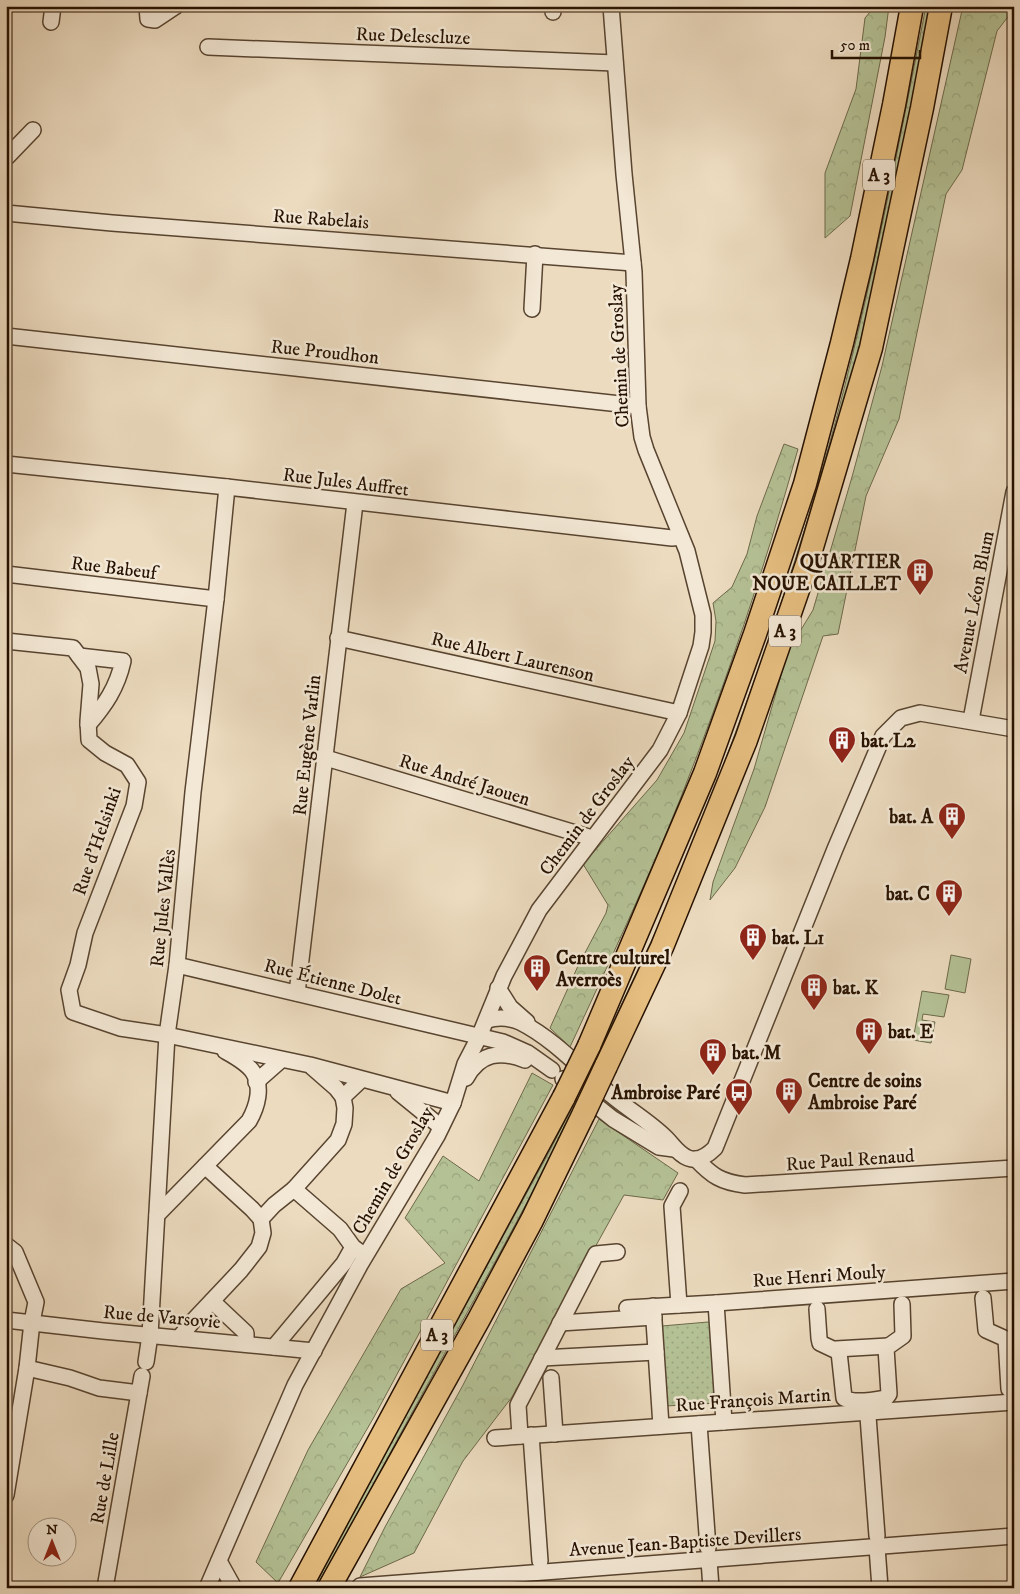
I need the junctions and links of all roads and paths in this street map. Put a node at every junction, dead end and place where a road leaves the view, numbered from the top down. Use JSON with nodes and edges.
{"nodes":[{"id":1,"x":54,"y":6,"type":"edge"},
{"id":2,"x":147,"y":6,"type":"edge"},
{"id":3,"x":176,"y":6,"type":"edge"},
{"id":4,"x":612,"y":6,"type":"edge"},
{"id":5,"x":912,"y":6,"type":"edge"},
{"id":6,"x":941,"y":6,"type":"edge"},
{"id":7,"x":51,"y":22,"type":"dead end"},
{"id":8,"x":208,"y":47,"type":"dead end"},
{"id":9,"x":616,"y":63,"type":"junction"},
{"id":10,"x":33,"y":130,"type":"dead end"},
{"id":11,"x":6,"y":158,"type":"edge"},
{"id":12,"x":6,"y":213,"type":"edge"},
{"id":13,"x":535,"y":254,"type":"junction"},
{"id":14,"x":633,"y":263,"type":"junction"},
{"id":15,"x":532,"y":309,"type":"dead end"},
{"id":16,"x":6,"y":336,"type":"edge"},
{"id":17,"x":638,"y":406,"type":"junction"},
{"id":18,"x":6,"y":464,"type":"edge"},
{"id":19,"x":227,"y":487,"type":"junction"},
{"id":20,"x":1014,"y":492,"type":"edge"},
{"id":21,"x":356,"y":503,"type":"junction"},
{"id":22,"x":681,"y":536,"type":"junction"},
{"id":23,"x":6,"y":574,"type":"edge"},
{"id":24,"x":216,"y":599,"type":"junction"},
{"id":25,"x":338,"y":638,"type":"junction"},
{"id":26,"x":6,"y":641,"type":"edge"},
{"id":27,"x":79,"y":656,"type":"junction"},
{"id":28,"x":678,"y":714,"type":"junction"},
{"id":29,"x":971,"y":720,"type":"junction"},
{"id":30,"x":88,"y":725,"type":"junction"},
{"id":31,"x":1014,"y":728,"type":"edge"},
{"id":32,"x":326,"y":758,"type":"junction"},
{"id":33,"x":592,"y":838,"type":"junction"},
{"id":34,"x":176,"y":965,"type":"junction"},
{"id":35,"x":498,"y":988,"type":"junction"},
{"id":36,"x":297,"y":992,"type":"junction"},
{"id":37,"x":486,"y":1020,"type":"junction"},
{"id":38,"x":540,"y":1033,"type":"junction"},
{"id":39,"x":167,"y":1036,"type":"junction"},
{"id":40,"x":479,"y":1037,"type":"junction"},
{"id":41,"x":218,"y":1046,"type":"junction"},
{"id":42,"x":281,"y":1060,"type":"junction"},
{"id":43,"x":310,"y":1065,"type":"junction"},
{"id":44,"x":552,"y":1070,"type":"junction"},
{"id":45,"x":361,"y":1080,"type":"junction"},
{"id":46,"x":256,"y":1082,"type":"junction"},
{"id":47,"x":393,"y":1088,"type":"junction"},
{"id":48,"x":343,"y":1097,"type":"junction"},
{"id":49,"x":453,"y":1104,"type":"junction"},
{"id":50,"x":441,"y":1127,"type":"junction"},
{"id":51,"x":674,"y":1149,"type":"junction"},
{"id":52,"x":696,"y":1159,"type":"junction"},
{"id":53,"x":205,"y":1166,"type":"junction"},
{"id":54,"x":1014,"y":1168,"type":"edge"},
{"id":55,"x":294,"y":1189,"type":"junction"},
{"id":56,"x":680,"y":1191,"type":"dead end"},
{"id":57,"x":157,"y":1215,"type":"junction"},
{"id":58,"x":261,"y":1219,"type":"junction"},
{"id":59,"x":6,"y":1245,"type":"edge"},
{"id":60,"x":359,"y":1251,"type":"junction"},
{"id":61,"x":617,"y":1252,"type":"dead end"},
{"id":62,"x":1014,"y":1281,"type":"edge"},
{"id":63,"x":983,"y":1298,"type":"dead end"},
{"id":64,"x":212,"y":1301,"type":"junction"},
{"id":65,"x":716,"y":1303,"type":"junction"},
{"id":66,"x":902,"y":1304,"type":"dead end"},
{"id":67,"x":679,"y":1305,"type":"junction"},
{"id":68,"x":627,"y":1308,"type":"dead end"},
{"id":69,"x":817,"y":1310,"type":"dead end"},
{"id":70,"x":654,"y":1312,"type":"junction"},
{"id":71,"x":6,"y":1320,"type":"edge"},
{"id":72,"x":32,"y":1322,"type":"junction"},
{"id":73,"x":560,"y":1323,"type":"junction"},
{"id":74,"x":150,"y":1335,"type":"junction"},
{"id":75,"x":179,"y":1338,"type":"junction"},
{"id":76,"x":1010,"y":1338,"type":"edge"},
{"id":77,"x":246,"y":1344,"type":"junction"},
{"id":78,"x":888,"y":1346,"type":"junction"},
{"id":79,"x":274,"y":1347,"type":"junction"},
{"id":80,"x":836,"y":1349,"type":"junction"},
{"id":81,"x":314,"y":1351,"type":"junction"},
{"id":82,"x":656,"y":1352,"type":"junction"},
{"id":83,"x":542,"y":1358,"type":"junction"},
{"id":84,"x":26,"y":1368,"type":"junction"},
{"id":85,"x":551,"y":1378,"type":"dead end"},
{"id":86,"x":1014,"y":1389,"type":"edge"},
{"id":87,"x":139,"y":1393,"type":"junction"},
{"id":88,"x":1014,"y":1402,"type":"edge"},
{"id":89,"x":867,"y":1406,"type":"junction"},
{"id":90,"x":724,"y":1422,"type":"junction"},
{"id":91,"x":700,"y":1424,"type":"junction"},
{"id":92,"x":662,"y":1426,"type":"junction"},
{"id":93,"x":554,"y":1434,"type":"junction"},
{"id":94,"x":525,"y":1436,"type":"junction"},
{"id":95,"x":495,"y":1438,"type":"dead end"},
{"id":96,"x":6,"y":1495,"type":"edge"},
{"id":97,"x":1014,"y":1536,"type":"edge"},
{"id":98,"x":877,"y":1541,"type":"junction"},
{"id":99,"x":351,"y":1547,"type":"junction"},
{"id":100,"x":708,"y":1554,"type":"junction"},
{"id":101,"x":218,"y":1561,"type":"junction"},
{"id":102,"x":540,"y":1561,"type":"dead end"},
{"id":103,"x":304,"y":1580,"type":"edge"},
{"id":104,"x":354,"y":1587,"type":"edge"},
{"id":105,"x":105,"y":1588,"type":"edge"},
{"id":106,"x":207,"y":1588,"type":"edge"},
{"id":107,"x":234,"y":1588,"type":"edge"},
{"id":108,"x":287,"y":1588,"type":"edge"},
{"id":109,"x":330,"y":1588,"type":"edge"},
{"id":110,"x":711,"y":1588,"type":"edge"},
{"id":111,"x":880,"y":1588,"type":"edge"}],
"edges":[{"from":1,"to":7,"type":"street"},
{"from":2,"to":3,"type":"street"},
{"from":4,"to":9,"type":"street","name":"Chemin de Groslay"},
{"from":5,"to":103,"type":"highway","number":"A 3","bridge":true},
{"from":6,"to":99,"type":"highway","number":"A 3","bridge":true},
{"from":8,"to":9,"type":"street","name":"Rue Delescluze"},
{"from":9,"to":14,"type":"street","name":"Chemin de Groslay"},
{"from":10,"to":11,"type":"street"},
{"from":12,"to":13,"type":"street","name":"Rue Rabelais"},
{"from":13,"to":14,"type":"street","name":"Rue Rabelais"},
{"from":13,"to":15,"type":"street"},
{"from":14,"to":17,"type":"street","name":"Chemin de Groslay"},
{"from":16,"to":17,"type":"street","name":"Rue Proudhon"},
{"from":17,"to":22,"type":"street","name":"Chemin de Groslay"},
{"from":18,"to":19,"type":"street","name":"Rue Jules Auffret"},
{"from":19,"to":21,"type":"street","name":"Rue Jules Auffret"},
{"from":19,"to":24,"type":"street","name":"Rue Jules Vallès"},
{"from":20,"to":29,"type":"street","name":"Avenue Léon Blum"},
{"from":21,"to":22,"type":"street","name":"Rue Jules Auffret"},
{"from":21,"to":25,"type":"street","name":"Rue Eugène Varlin"},
{"from":22,"to":28,"type":"street","name":"Chemin de Groslay"},
{"from":23,"to":24,"type":"street","name":"Rue Babeuf"},
{"from":24,"to":34,"type":"street","name":"Rue Jules Vallès"},
{"from":25,"to":28,"type":"street","name":"Rue Albert Laurenson"},
{"from":25,"to":32,"type":"street","name":"Rue Eugène Varlin"},
{"from":26,"to":27,"type":"street"},
{"from":27,"to":30,"type":"street","name":"Rue d'Helsinki"},
{"from":27,"to":30,"type":"street"},
{"from":28,"to":33,"type":"street","name":"Chemin de Groslay"},
{"from":29,"to":31,"type":"street"},
{"from":29,"to":52,"type":"street"},
{"from":30,"to":39,"type":"street","name":"Rue d'Helsinki"},
{"from":32,"to":33,"type":"street","name":"Rue André Jaouen"},
{"from":32,"to":36,"type":"street","name":"Rue Eugène Varlin"},
{"from":33,"to":35,"type":"street","name":"Chemin de Groslay"},
{"from":34,"to":36,"type":"street","name":"Rue Étienne Dolet"},
{"from":34,"to":39,"type":"street","name":"Rue Jules Vallès"},
{"from":35,"to":37,"type":"street","name":"Chemin de Groslay"},
{"from":35,"to":38,"type":"street"},
{"from":36,"to":40,"type":"street","name":"Rue Étienne Dolet"},
{"from":37,"to":38,"type":"street"},
{"from":37,"to":40,"type":"street","name":"Chemin de Groslay"},
{"from":38,"to":51,"type":"street"},
{"from":39,"to":41,"type":"street"},
{"from":39,"to":57,"type":"street","name":"Rue Jules Vallès"},
{"from":40,"to":44,"type":"street","name":"Rue Étienne Dolet"},
{"from":40,"to":49,"type":"street","name":"Chemin de Groslay"},
{"from":41,"to":42,"type":"street"},
{"from":41,"to":46,"type":"street"},
{"from":42,"to":43,"type":"street"},
{"from":42,"to":46,"type":"street"},
{"from":43,"to":45,"type":"street"},
{"from":43,"to":48,"type":"street"},
{"from":44,"to":49,"type":"street"},
{"from":44,"to":51,"type":"street"},
{"from":45,"to":47,"type":"street"},
{"from":45,"to":48,"type":"street"},
{"from":46,"to":53,"type":"street"},
{"from":47,"to":49,"type":"street"},
{"from":47,"to":50,"type":"street"},
{"from":48,"to":55,"type":"street"},
{"from":49,"to":50,"type":"street","name":"Chemin de Groslay"},
{"from":50,"to":60,"type":"street","name":"Chemin de Groslay"},
{"from":51,"to":52,"type":"street","name":"Rue Paul Renaud"},
{"from":52,"to":54,"type":"street","name":"Rue Paul Renaud"},
{"from":53,"to":57,"type":"street"},
{"from":53,"to":58,"type":"street"},
{"from":55,"to":58,"type":"street"},
{"from":55,"to":60,"type":"street"},
{"from":56,"to":67,"type":"street"},
{"from":57,"to":74,"type":"street","name":"Rue Jules Vallès"},
{"from":58,"to":64,"type":"street"},
{"from":59,"to":72,"type":"street"},
{"from":60,"to":79,"type":"street"},
{"from":60,"to":81,"type":"street","name":"Chemin de Groslay"},
{"from":61,"to":73,"type":"street"},
{"from":62,"to":65,"type":"street","name":"Rue Henri Mouly"},
{"from":63,"to":76,"type":"street"},
{"from":64,"to":75,"type":"street"},
{"from":64,"to":77,"type":"street"},
{"from":65,"to":67,"type":"street","name":"Rue Henri Mouly"},
{"from":65,"to":90,"type":"street"},
{"from":66,"to":78,"type":"street"},
{"from":67,"to":70,"type":"street","name":"Rue Henri Mouly"},
{"from":68,"to":70,"type":"street","name":"Rue Henri Mouly"},
{"from":69,"to":80,"type":"street"},
{"from":70,"to":73,"type":"street"},
{"from":70,"to":82,"type":"street"},
{"from":71,"to":72,"type":"street","name":"Rue de Varsovie"},
{"from":72,"to":74,"type":"street","name":"Rue de Varsovie"},
{"from":72,"to":84,"type":"street"},
{"from":73,"to":83,"type":"street"},
{"from":74,"to":75,"type":"street","name":"Rue de Varsovie"},
{"from":74,"to":87,"type":"street","name":"Rue de Lille"},
{"from":75,"to":77,"type":"street","name":"Rue de Varsovie"},
{"from":76,"to":86,"type":"street"},
{"from":77,"to":79,"type":"street","name":"Rue de Varsovie"},
{"from":78,"to":80,"type":"street"},
{"from":78,"to":89,"type":"street"},
{"from":79,"to":81,"type":"street","name":"Rue de Varsovie"},
{"from":80,"to":89,"type":"street"},
{"from":81,"to":101,"type":"street","name":"Chemin de Groslay"},
{"from":82,"to":83,"type":"street"},
{"from":82,"to":92,"type":"street"},
{"from":83,"to":94,"type":"street"},
{"from":84,"to":87,"type":"street"},
{"from":84,"to":96,"type":"street"},
{"from":85,"to":93,"type":"street"},
{"from":87,"to":105,"type":"street","name":"Rue de Lille"},
{"from":88,"to":89,"type":"street","name":"Rue François Martin"},
{"from":89,"to":90,"type":"street","name":"Rue François Martin"},
{"from":89,"to":98,"type":"street"},
{"from":90,"to":91,"type":"street","name":"Rue François Martin"},
{"from":91,"to":92,"type":"street","name":"Rue François Martin"},
{"from":91,"to":100,"type":"street"},
{"from":92,"to":93,"type":"street","name":"Rue François Martin"},
{"from":93,"to":94,"type":"street","name":"Rue François Martin"},
{"from":94,"to":95,"type":"street","name":"Rue François Martin"},
{"from":94,"to":102,"type":"street"},
{"from":97,"to":98,"type":"street","name":"Avenue Jean-Baptiste Devillers"},
{"from":98,"to":100,"type":"street","name":"Avenue Jean-Baptiste Devillers"},
{"from":98,"to":111,"type":"street"},
{"from":99,"to":104,"type":"highway"},
{"from":99,"to":109,"type":"highway","number":"A 3"},
{"from":100,"to":104,"type":"street","name":"Avenue Jean-Baptiste Devillers"},
{"from":100,"to":110,"type":"street"},
{"from":101,"to":106,"type":"street","name":"Chemin de Groslay"},
{"from":101,"to":107,"type":"street"},
{"from":103,"to":108,"type":"highway"}]}
